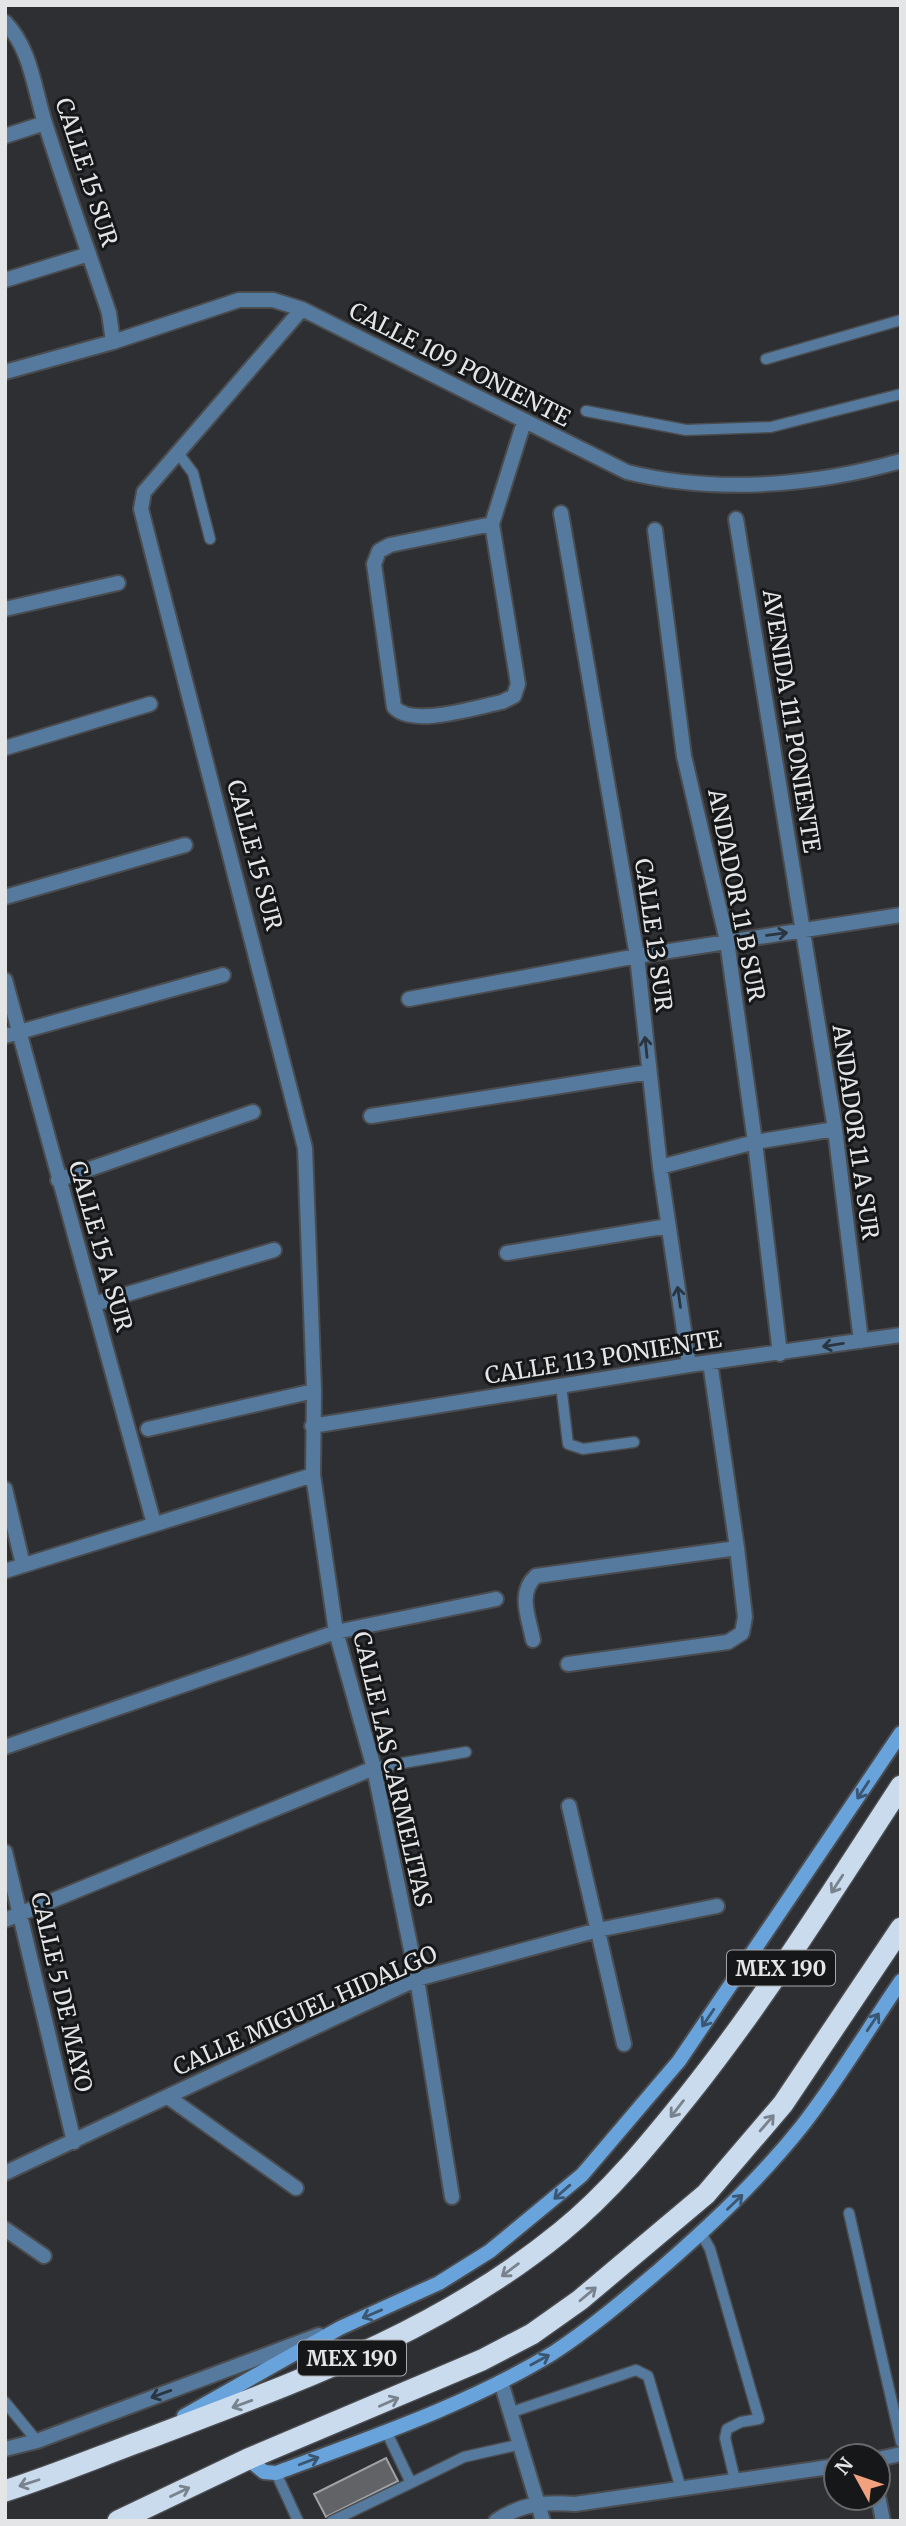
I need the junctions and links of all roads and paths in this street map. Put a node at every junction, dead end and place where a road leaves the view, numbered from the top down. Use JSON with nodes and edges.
{"nodes":[{"id":1,"x":5,"y":22,"type":"edge"},
{"id":2,"x":45,"y":123,"type":"junction"},
{"id":3,"x":5,"y":136,"type":"edge"},
{"id":4,"x":89,"y":254,"type":"junction"},
{"id":5,"x":5,"y":280,"type":"edge"},
{"id":6,"x":302,"y":309,"type":"junction"},
{"id":7,"x":901,"y":320,"type":"edge"},
{"id":8,"x":113,"y":342,"type":"junction"},
{"id":9,"x":765,"y":359,"type":"dead end"},
{"id":10,"x":5,"y":372,"type":"edge"},
{"id":11,"x":901,"y":394,"type":"edge"},
{"id":12,"x":586,"y":411,"type":"dead end"},
{"id":13,"x":524,"y":422,"type":"junction"},
{"id":14,"x":178,"y":453,"type":"junction"},
{"id":15,"x":901,"y":461,"type":"edge"},
{"id":16,"x":561,"y":513,"type":"dead end"},
{"id":17,"x":736,"y":519,"type":"dead end"},
{"id":18,"x":492,"y":524,"type":"junction"},
{"id":19,"x":655,"y":530,"type":"dead end"},
{"id":20,"x":210,"y":539,"type":"dead end"},
{"id":21,"x":118,"y":583,"type":"dead end"},
{"id":22,"x":5,"y":609,"type":"edge"},
{"id":23,"x":150,"y":704,"type":"dead end"},
{"id":24,"x":5,"y":747,"type":"edge"},
{"id":25,"x":186,"y":845,"type":"dead end"},
{"id":26,"x":5,"y":897,"type":"edge"},
{"id":27,"x":901,"y":915,"type":"edge"},
{"id":28,"x":803,"y":930,"type":"junction"},
{"id":29,"x":727,"y":941,"type":"junction"},
{"id":30,"x":637,"y":956,"type":"junction"},
{"id":31,"x":223,"y":975,"type":"dead end"},
{"id":32,"x":5,"y":980,"type":"edge"},
{"id":33,"x":409,"y":999,"type":"dead end"},
{"id":34,"x":12,"y":1035,"type":"edge"},
{"id":35,"x":649,"y":1072,"type":"junction"},
{"id":36,"x":253,"y":1112,"type":"dead end"},
{"id":37,"x":371,"y":1116,"type":"dead end"},
{"id":38,"x":835,"y":1129,"type":"junction"},
{"id":39,"x":755,"y":1142,"type":"junction"},
{"id":40,"x":660,"y":1167,"type":"junction"},
{"id":41,"x":58,"y":1180,"type":"junction"},
{"id":42,"x":668,"y":1226,"type":"junction"},
{"id":43,"x":274,"y":1250,"type":"dead end"},
{"id":44,"x":507,"y":1253,"type":"dead end"},
{"id":45,"x":94,"y":1304,"type":"junction"},
{"id":46,"x":901,"y":1335,"type":"edge"},
{"id":47,"x":862,"y":1341,"type":"junction"},
{"id":48,"x":780,"y":1354,"type":"junction"},
{"id":49,"x":710,"y":1362,"type":"junction"},
{"id":50,"x":688,"y":1365,"type":"junction"},
{"id":51,"x":561,"y":1385,"type":"junction"},
{"id":52,"x":314,"y":1391,"type":"junction"},
{"id":53,"x":312,"y":1426,"type":"junction"},
{"id":54,"x":149,"y":1429,"type":"dead end"},
{"id":55,"x":634,"y":1442,"type":"dead end"},
{"id":56,"x":313,"y":1475,"type":"junction"},
{"id":57,"x":5,"y":1489,"type":"edge"},
{"id":58,"x":154,"y":1524,"type":"junction"},
{"id":59,"x":737,"y":1548,"type":"junction"},
{"id":60,"x":23,"y":1565,"type":"junction"},
{"id":61,"x":5,"y":1571,"type":"edge"},
{"id":62,"x":496,"y":1599,"type":"dead end"},
{"id":63,"x":336,"y":1632,"type":"junction"},
{"id":64,"x":533,"y":1640,"type":"dead end"},
{"id":65,"x":568,"y":1664,"type":"dead end"},
{"id":66,"x":901,"y":1733,"type":"edge"},
{"id":67,"x":5,"y":1747,"type":"edge"},
{"id":68,"x":466,"y":1752,"type":"dead end"},
{"id":69,"x":374,"y":1768,"type":"junction"},
{"id":70,"x":901,"y":1786,"type":"edge"},
{"id":71,"x":569,"y":1806,"type":"dead end"},
{"id":72,"x":5,"y":1852,"type":"edge"},
{"id":73,"x":717,"y":1906,"type":"dead end"},
{"id":74,"x":12,"y":1917,"type":"edge"},
{"id":75,"x":901,"y":1928,"type":"edge"},
{"id":76,"x":598,"y":1930,"type":"junction"},
{"id":77,"x":417,"y":1979,"type":"junction"},
{"id":78,"x":901,"y":1981,"type":"edge"},
{"id":79,"x":624,"y":2044,"type":"dead end"},
{"id":80,"x":168,"y":2097,"type":"junction"},
{"id":81,"x":74,"y":2142,"type":"junction"},
{"id":82,"x":5,"y":2173,"type":"edge"},
{"id":83,"x":296,"y":2188,"type":"dead end"},
{"id":84,"x":452,"y":2197,"type":"dead end"},
{"id":85,"x":849,"y":2213,"type":"dead end"},
{"id":86,"x":5,"y":2229,"type":"edge"},
{"id":87,"x":701,"y":2233,"type":"junction"},
{"id":88,"x":44,"y":2256,"type":"dead end"},
{"id":89,"x":340,"y":2328,"type":"junction"},
{"id":90,"x":501,"y":2382,"type":"junction"},
{"id":91,"x":5,"y":2402,"type":"edge"},
{"id":92,"x":512,"y":2412,"type":"junction"},
{"id":93,"x":386,"y":2431,"type":"junction"},
{"id":94,"x":143,"y":2440,"type":"junction"},
{"id":95,"x":37,"y":2441,"type":"junction"},
{"id":96,"x":901,"y":2442,"type":"edge"},
{"id":97,"x":522,"y":2444,"type":"junction"},
{"id":98,"x":5,"y":2449,"type":"edge"},
{"id":99,"x":248,"y":2459,"type":"junction"},
{"id":100,"x":822,"y":2468,"type":"edge"},
{"id":101,"x":276,"y":2473,"type":"junction"},
{"id":102,"x":735,"y":2480,"type":"junction"},
{"id":103,"x":411,"y":2483,"type":"junction"},
{"id":104,"x":681,"y":2488,"type":"junction"},
{"id":105,"x":5,"y":2491,"type":"edge"},
{"id":106,"x":537,"y":2502,"type":"junction"},
{"id":107,"x":141,"y":2516,"type":"edge"},
{"id":108,"x":118,"y":2521,"type":"edge"},
{"id":109,"x":298,"y":2521,"type":"edge"},
{"id":110,"x":332,"y":2521,"type":"edge"},
{"id":111,"x":496,"y":2521,"type":"edge"},
{"id":112,"x":543,"y":2521,"type":"edge"}],
"edges":[{"from":1,"to":2,"type":"street","name":"CALLE 15 SUR"},
{"from":2,"to":3,"type":"street"},
{"from":2,"to":4,"type":"street","name":"CALLE 15 SUR"},
{"from":4,"to":5,"type":"street"},
{"from":4,"to":8,"type":"street","name":"CALLE 15 SUR"},
{"from":6,"to":8,"type":"street","name":"CALLE 109 PONIENTE"},
{"from":6,"to":13,"type":"street","name":"CALLE 109 PONIENTE"},
{"from":6,"to":14,"type":"street","name":"CALLE 15 SUR"},
{"from":7,"to":9,"type":"lane"},
{"from":8,"to":10,"type":"street","name":"CALLE 109 PONIENTE"},
{"from":11,"to":12,"type":"lane"},
{"from":13,"to":15,"type":"street","name":"CALLE 109 PONIENTE"},
{"from":13,"to":18,"type":"street"},
{"from":14,"to":20,"type":"lane"},
{"from":14,"to":52,"type":"street","name":"CALLE 15 SUR"},
{"from":16,"to":30,"type":"street","name":"CALLE 13 SUR"},
{"from":17,"to":28,"type":"street","name":"AVENIDA 111 PONIENTE"},
{"from":18,"to":18,"type":"street"},
{"from":19,"to":29,"type":"street","name":"ANDADOR 11 B SUR"},
{"from":21,"to":22,"type":"street"},
{"from":23,"to":24,"type":"street"},
{"from":25,"to":26,"type":"street"},
{"from":27,"to":28,"type":"street"},
{"from":29,"to":28,"type":"street","one_way":true},
{"from":28,"to":38,"type":"street","name":"ANDADOR 11 A SUR"},
{"from":29,"to":30,"type":"street"},
{"from":29,"to":39,"type":"street","name":"ANDADOR 11 B SUR"},
{"from":30,"to":33,"type":"street"},
{"from":35,"to":30,"type":"street","name":"CALLE 13 SUR","one_way":true},
{"from":31,"to":34,"type":"street"},
{"from":32,"to":34,"type":"street","name":"CALLE 15 A SUR"},
{"from":34,"to":41,"type":"street","name":"CALLE 15 A SUR"},
{"from":35,"to":37,"type":"street"},
{"from":35,"to":40,"type":"street","name":"CALLE 13 SUR"},
{"from":36,"to":41,"type":"street"},
{"from":38,"to":39,"type":"street"},
{"from":38,"to":47,"type":"street","name":"ANDADOR 11 A SUR"},
{"from":39,"to":40,"type":"street"},
{"from":39,"to":48,"type":"street","name":"ANDADOR 11 B SUR"},
{"from":40,"to":42,"type":"street","name":"CALLE 13 SUR"},
{"from":41,"to":45,"type":"street","name":"CALLE 15 A SUR"},
{"from":42,"to":44,"type":"street"},
{"from":50,"to":42,"type":"street","name":"CALLE 13 SUR","one_way":true},
{"from":43,"to":45,"type":"street"},
{"from":45,"to":58,"type":"street","name":"CALLE 15 A SUR"},
{"from":46,"to":47,"type":"street","name":"CALLE 113 PONIENTE"},
{"from":47,"to":48,"type":"street","name":"CALLE 113 PONIENTE","one_way":true},
{"from":48,"to":49,"type":"street","name":"CALLE 113 PONIENTE"},
{"from":49,"to":50,"type":"street","name":"CALLE 113 PONIENTE"},
{"from":49,"to":59,"type":"street"},
{"from":50,"to":51,"type":"street","name":"CALLE 113 PONIENTE"},
{"from":51,"to":53,"type":"street","name":"CALLE 113 PONIENTE"},
{"from":51,"to":55,"type":"lane"},
{"from":52,"to":53,"type":"street","name":"CALLE 15 SUR"},
{"from":52,"to":54,"type":"street"},
{"from":53,"to":56,"type":"street","name":"CALLE 15 SUR"},
{"from":56,"to":58,"type":"street"},
{"from":56,"to":63,"type":"street","name":"CALLE LAS CARMELITAS"},
{"from":57,"to":60,"type":"street"},
{"from":58,"to":60,"type":"street"},
{"from":59,"to":64,"type":"street"},
{"from":59,"to":65,"type":"street"},
{"from":60,"to":61,"type":"street"},
{"from":62,"to":63,"type":"street"},
{"from":63,"to":67,"type":"street"},
{"from":63,"to":69,"type":"street","name":"CALLE LAS CARMELITAS"},
{"from":66,"to":89,"type":"street","one_way":true},
{"from":68,"to":69,"type":"lane"},
{"from":69,"to":74,"type":"street"},
{"from":69,"to":77,"type":"street","name":"CALLE LAS CARMELITAS"},
{"from":70,"to":94,"type":"highway","number":"MEX 190","one_way":true},
{"from":71,"to":76,"type":"street"},
{"from":72,"to":74,"type":"street","name":"CALLE 5 DE MAYO"},
{"from":73,"to":76,"type":"street","name":"CALLE MIGUEL HIDALGO"},
{"from":74,"to":81,"type":"street","name":"CALLE 5 DE MAYO"},
{"from":99,"to":75,"type":"highway","number":"MEX 190","one_way":true},
{"from":76,"to":77,"type":"street","name":"CALLE MIGUEL HIDALGO"},
{"from":76,"to":79,"type":"street"},
{"from":77,"to":80,"type":"street","name":"CALLE MIGUEL HIDALGO"},
{"from":77,"to":84,"type":"street","name":"CALLE LAS CARMELITAS"},
{"from":87,"to":78,"type":"street","one_way":true},
{"from":80,"to":81,"type":"street","name":"CALLE MIGUEL HIDALGO"},
{"from":80,"to":83,"type":"street"},
{"from":81,"to":82,"type":"street","name":"CALLE MIGUEL HIDALGO"},
{"from":85,"to":96,"type":"lane"},
{"from":86,"to":88,"type":"street"},
{"from":90,"to":87,"type":"street","one_way":true},
{"from":87,"to":102,"type":"lane"},
{"from":89,"to":94,"type":"street"},
{"from":89,"to":95,"type":"street","one_way":true},
{"from":90,"to":92,"type":"street"},
{"from":90,"to":93,"type":"street"},
{"from":91,"to":95,"type":"lane"},
{"from":92,"to":97,"type":"street"},
{"from":92,"to":104,"type":"lane"},
{"from":101,"to":93,"type":"street","one_way":true},
{"from":93,"to":103,"type":"lane"},
{"from":94,"to":105,"type":"highway","number":"MEX 190","one_way":true},
{"from":95,"to":98,"type":"street"},
{"from":97,"to":103,"type":"lane"},
{"from":97,"to":106,"type":"street"},
{"from":99,"to":101,"type":"street"},
{"from":107,"to":99,"type":"highway","number":"MEX 190","one_way":true},
{"from":100,"to":102,"type":"street"},
{"from":101,"to":109,"type":"lane"},
{"from":102,"to":104,"type":"street"},
{"from":103,"to":110,"type":"lane"},
{"from":104,"to":106,"type":"street"},
{"from":106,"to":111,"type":"street"},
{"from":106,"to":112,"type":"street"},
{"from":107,"to":108,"type":"highway","number":"MEX 190"}]}
